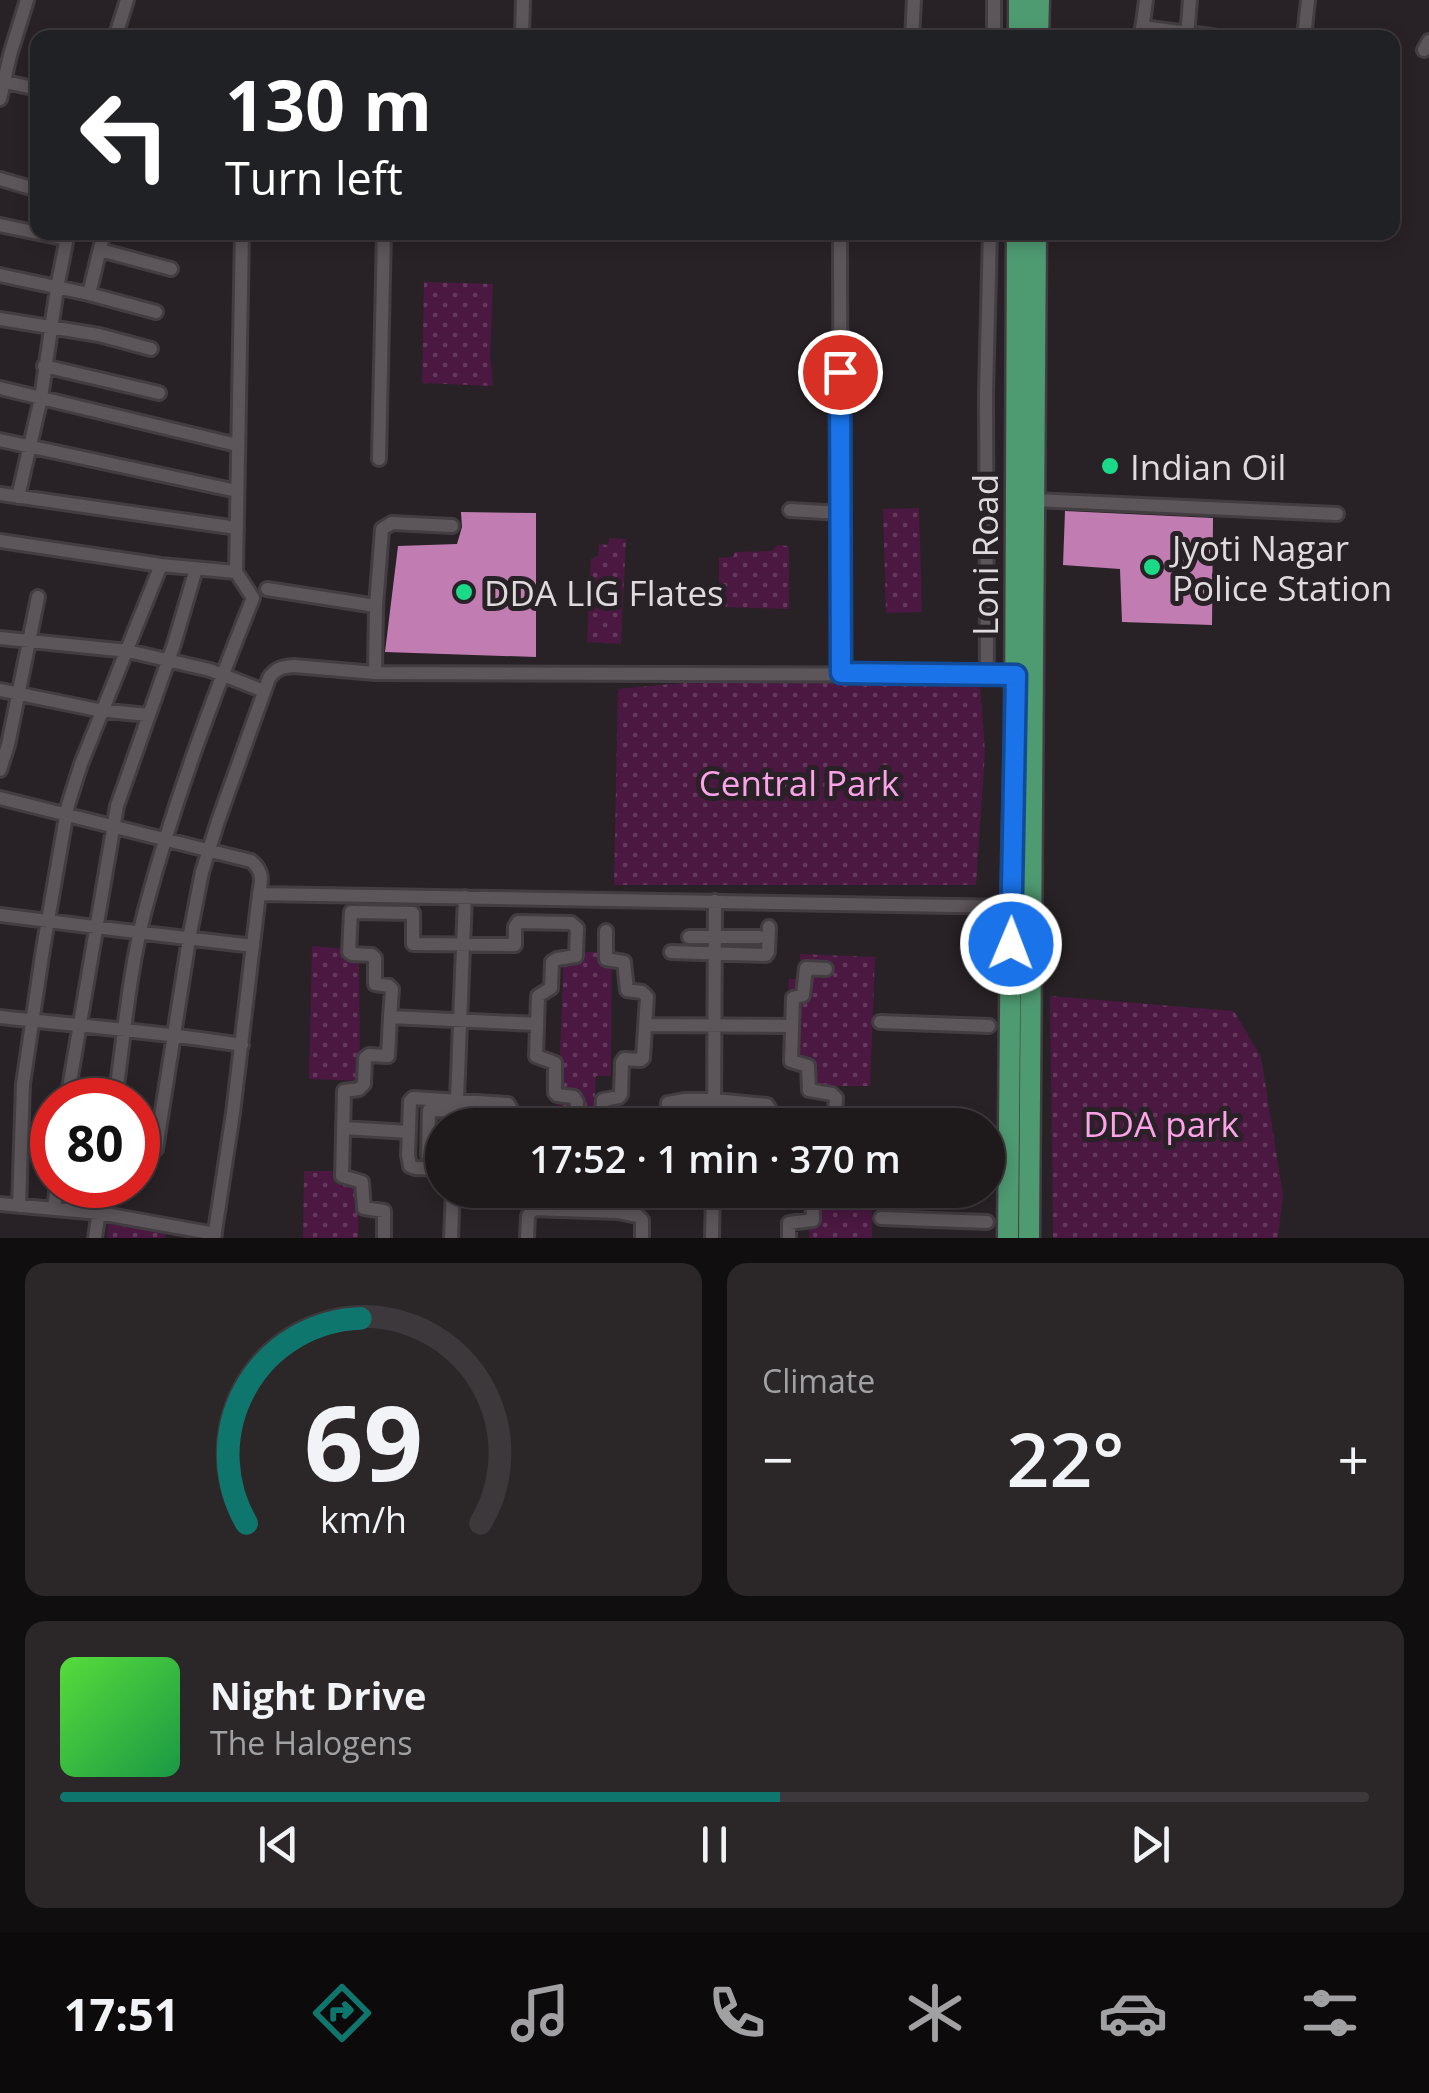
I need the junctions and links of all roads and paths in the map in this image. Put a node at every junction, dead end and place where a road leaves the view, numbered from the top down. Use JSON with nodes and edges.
{"nodes":[{"id":1,"x":126,"y":0,"type":"edge"},
{"id":2,"x":522,"y":0,"type":"edge"},
{"id":3,"x":914,"y":0,"type":"edge"},
{"id":4,"x":994,"y":0,"type":"edge"},
{"id":5,"x":1019,"y":0,"type":"edge"},
{"id":6,"x":1038,"y":0,"type":"edge"},
{"id":7,"x":1146,"y":0,"type":"edge"},
{"id":8,"x":1190,"y":0,"type":"edge"},
{"id":9,"x":1308,"y":0,"type":"edge"},
{"id":10,"x":23,"y":1,"type":"edge"},
{"id":11,"x":117,"y":30,"type":"edge"},
{"id":12,"x":522,"y":30,"type":"edge"},
{"id":13,"x":912,"y":30,"type":"edge"},
{"id":14,"x":994,"y":30,"type":"edge"},
{"id":15,"x":1019,"y":30,"type":"edge"},
{"id":16,"x":1038,"y":30,"type":"edge"},
{"id":17,"x":1142,"y":30,"type":"edge"},
{"id":18,"x":1188,"y":30,"type":"edge"},
{"id":19,"x":1305,"y":30,"type":"edge"},
{"id":20,"x":2,"y":81,"type":"edge"},
{"id":21,"x":30,"y":86,"type":"edge"},
{"id":22,"x":0,"y":98,"type":"edge"},
{"id":23,"x":0,"y":179,"type":"edge"},
{"id":24,"x":30,"y":188,"type":"edge"},
{"id":25,"x":0,"y":225,"type":"edge"},
{"id":26,"x":30,"y":230,"type":"edge"},
{"id":27,"x":67,"y":240,"type":"edge"},
{"id":28,"x":102,"y":240,"type":"edge"},
{"id":29,"x":242,"y":240,"type":"edge"},
{"id":30,"x":384,"y":240,"type":"edge"},
{"id":31,"x":840,"y":240,"type":"edge"},
{"id":32,"x":990,"y":240,"type":"edge"},
{"id":33,"x":1017,"y":240,"type":"edge"},
{"id":34,"x":1036,"y":240,"type":"edge"},
{"id":35,"x":100,"y":250,"type":"junction"},
{"id":36,"x":171,"y":269,"type":"dead end"},
{"id":37,"x":0,"y":275,"type":"edge"},
{"id":38,"x":56,"y":288,"type":"junction"},
{"id":39,"x":90,"y":294,"type":"junction"},
{"id":40,"x":156,"y":312,"type":"dead end"},
{"id":41,"x":0,"y":319,"type":"edge"},
{"id":42,"x":52,"y":327,"type":"junction"},
{"id":43,"x":151,"y":348,"type":"dead end"},
{"id":44,"x":44,"y":366,"type":"junction"},
{"id":45,"x":0,"y":388,"type":"edge"},
{"id":46,"x":159,"y":393,"type":"dead end"},
{"id":47,"x":41,"y":398,"type":"junction"},
{"id":48,"x":0,"y":440,"type":"edge"},
{"id":49,"x":237,"y":445,"type":"junction"},
{"id":50,"x":30,"y":446,"type":"junction"},
{"id":51,"x":379,"y":458,"type":"dead end"},
{"id":52,"x":237,"y":491,"type":"junction"},
{"id":53,"x":0,"y":494,"type":"edge"},
{"id":54,"x":18,"y":498,"type":"junction"},
{"id":55,"x":1034,"y":500,"type":"junction"},
{"id":56,"x":790,"y":510,"type":"dead end"},
{"id":57,"x":840,"y":513,"type":"junction"},
{"id":58,"x":1337,"y":514,"type":"dead end"},
{"id":59,"x":452,"y":526,"type":"dead end"},
{"id":60,"x":238,"y":528,"type":"junction"},
{"id":61,"x":0,"y":541,"type":"edge"},
{"id":62,"x":161,"y":565,"type":"junction"},
{"id":63,"x":196,"y":569,"type":"junction"},
{"id":64,"x":236,"y":572,"type":"junction"},
{"id":65,"x":267,"y":588,"type":"dead end"},
{"id":66,"x":38,"y":597,"type":"dead end"},
{"id":67,"x":376,"y":606,"type":"junction"},
{"id":68,"x":0,"y":638,"type":"edge"},
{"id":69,"x":30,"y":642,"type":"junction"},
{"id":70,"x":128,"y":651,"type":"junction"},
{"id":71,"x":168,"y":660,"type":"junction"},
{"id":72,"x":375,"y":673,"type":"junction"},
{"id":73,"x":841,"y":673,"type":"junction"},
{"id":74,"x":986,"y":674,"type":"junction"},
{"id":75,"x":1025,"y":675,"type":"junction"},
{"id":76,"x":222,"y":676,"type":"junction"},
{"id":77,"x":0,"y":690,"type":"edge"},
{"id":78,"x":264,"y":692,"type":"junction"},
{"id":79,"x":19,"y":693,"type":"junction"},
{"id":80,"x":103,"y":710,"type":"junction"},
{"id":81,"x":148,"y":715,"type":"junction"},
{"id":82,"x":0,"y":770,"type":"edge"},
{"id":83,"x":0,"y":798,"type":"edge"},
{"id":84,"x":66,"y":816,"type":"junction"},
{"id":85,"x":114,"y":828,"type":"junction"},
{"id":86,"x":167,"y":840,"type":"junction"},
{"id":87,"x":209,"y":851,"type":"junction"},
{"id":88,"x":259,"y":894,"type":"junction"},
{"id":89,"x":465,"y":897,"type":"junction"},
{"id":90,"x":716,"y":901,"type":"junction"},
{"id":91,"x":1021,"y":907,"type":"junction"},
{"id":92,"x":0,"y":915,"type":"edge"},
{"id":93,"x":48,"y":922,"type":"junction"},
{"id":94,"x":769,"y":926,"type":"dead end"},
{"id":95,"x":95,"y":929,"type":"junction"},
{"id":96,"x":606,"y":931,"type":"dead end"},
{"id":97,"x":141,"y":932,"type":"junction"},
{"id":98,"x":689,"y":937,"type":"dead end"},
{"id":99,"x":716,"y":937,"type":"junction"},
{"id":100,"x":758,"y":937,"type":"dead end"},
{"id":101,"x":189,"y":939,"type":"junction"},
{"id":102,"x":463,"y":944,"type":"junction"},
{"id":103,"x":253,"y":946,"type":"junction"},
{"id":104,"x":671,"y":952,"type":"dead end"},
{"id":105,"x":715,"y":952,"type":"junction"},
{"id":106,"x":826,"y":969,"type":"dead end"},
{"id":107,"x":0,"y":1017,"type":"edge"},
{"id":108,"x":390,"y":1017,"type":"junction"},
{"id":109,"x":460,"y":1020,"type":"junction"},
{"id":110,"x":33,"y":1021,"type":"junction"},
{"id":111,"x":880,"y":1022,"type":"dead end"},
{"id":112,"x":537,"y":1024,"type":"junction"},
{"id":113,"x":645,"y":1025,"type":"junction"},
{"id":114,"x":79,"y":1026,"type":"junction"},
{"id":115,"x":715,"y":1026,"type":"junction"},
{"id":116,"x":792,"y":1026,"type":"junction"},
{"id":117,"x":989,"y":1026,"type":"dead end"},
{"id":118,"x":124,"y":1030,"type":"junction"},
{"id":119,"x":175,"y":1034,"type":"junction"},
{"id":120,"x":242,"y":1046,"type":"junction"},
{"id":121,"x":71,"y":1078,"type":"edge"},
{"id":122,"x":118,"y":1078,"type":"edge"},
{"id":123,"x":446,"y":1108,"type":"edge"},
{"id":124,"x":456,"y":1108,"type":"edge"},
{"id":125,"x":478,"y":1108,"type":"edge"},
{"id":126,"x":510,"y":1108,"type":"edge"},
{"id":127,"x":577,"y":1108,"type":"edge"},
{"id":128,"x":602,"y":1108,"type":"edge"},
{"id":129,"x":668,"y":1108,"type":"edge"},
{"id":130,"x":704,"y":1108,"type":"edge"},
{"id":131,"x":714,"y":1108,"type":"edge"},
{"id":132,"x":745,"y":1108,"type":"edge"},
{"id":133,"x":768,"y":1108,"type":"edge"},
{"id":134,"x":835,"y":1108,"type":"edge"},
{"id":135,"x":160,"y":1125,"type":"edge"},
{"id":136,"x":343,"y":1128,"type":"junction"},
{"id":137,"x":409,"y":1132,"type":"junction"},
{"id":138,"x":425,"y":1168,"type":"edge"},
{"id":139,"x":0,"y":1204,"type":"edge"},
{"id":140,"x":19,"y":1206,"type":"junction"},
{"id":141,"x":100,"y":1208,"type":"edge"},
{"id":142,"x":452,"y":1208,"type":"edge"},
{"id":143,"x":618,"y":1208,"type":"edge"},
{"id":144,"x":712,"y":1208,"type":"edge"},
{"id":145,"x":812,"y":1208,"type":"edge"},
{"id":146,"x":54,"y":1209,"type":"joint"},
{"id":147,"x":550,"y":1210,"type":"joint"},
{"id":148,"x":618,"y":1212,"type":"junction"},
{"id":149,"x":99,"y":1213,"type":"junction"},
{"id":150,"x":880,"y":1218,"type":"dead end"},
{"id":151,"x":988,"y":1222,"type":"dead end"},
{"id":152,"x":214,"y":1236,"type":"edge"},
{"id":153,"x":96,"y":1238,"type":"edge"},
{"id":154,"x":384,"y":1238,"type":"edge"},
{"id":155,"x":451,"y":1238,"type":"edge"},
{"id":156,"x":527,"y":1238,"type":"edge"},
{"id":157,"x":642,"y":1238,"type":"edge"},
{"id":158,"x":712,"y":1238,"type":"edge"},
{"id":159,"x":789,"y":1238,"type":"edge"},
{"id":160,"x":1008,"y":1238,"type":"edge"},
{"id":161,"x":1029,"y":1238,"type":"edge"}],
"edges":[{"from":1,"to":11,"type":"street"},
{"from":2,"to":12,"type":"street"},
{"from":3,"to":13,"type":"street"},
{"from":4,"to":14,"type":"street"},
{"from":5,"to":15,"type":"highway"},
{"from":6,"to":16,"type":"highway"},
{"from":7,"to":17,"type":"street"},
{"from":8,"to":18,"type":"street"},
{"from":9,"to":19,"type":"street"},
{"from":10,"to":20,"type":"street"},
{"from":20,"to":21,"type":"street"},
{"from":20,"to":22,"type":"street"},
{"from":23,"to":24,"type":"street"},
{"from":25,"to":26,"type":"street"},
{"from":27,"to":38,"type":"street"},
{"from":28,"to":35,"type":"street"},
{"from":29,"to":49,"type":"street"},
{"from":30,"to":51,"type":"street"},
{"from":31,"to":57,"type":"street"},
{"from":32,"to":74,"type":"street"},
{"from":33,"to":75,"type":"highway","name":"Loni Road"},
{"from":34,"to":55,"type":"highway","name":"Loni Road"},
{"from":35,"to":36,"type":"street"},
{"from":35,"to":39,"type":"street"},
{"from":37,"to":38,"type":"street"},
{"from":38,"to":39,"type":"street"},
{"from":38,"to":42,"type":"street"},
{"from":39,"to":40,"type":"street"},
{"from":41,"to":42,"type":"street"},
{"from":42,"to":43,"type":"street"},
{"from":42,"to":44,"type":"street"},
{"from":44,"to":46,"type":"street"},
{"from":44,"to":47,"type":"street"},
{"from":45,"to":47,"type":"street"},
{"from":47,"to":49,"type":"street"},
{"from":47,"to":50,"type":"street"},
{"from":48,"to":50,"type":"street"},
{"from":49,"to":52,"type":"street"},
{"from":50,"to":52,"type":"street"},
{"from":50,"to":54,"type":"street"},
{"from":52,"to":60,"type":"street"},
{"from":53,"to":54,"type":"street"},
{"from":54,"to":60,"type":"street"},
{"from":55,"to":58,"type":"street"},
{"from":55,"to":75,"type":"highway","name":"Loni Road"},
{"from":56,"to":57,"type":"street"},
{"from":57,"to":73,"type":"street"},
{"from":59,"to":67,"type":"street"},
{"from":60,"to":64,"type":"street"},
{"from":61,"to":62,"type":"street"},
{"from":62,"to":63,"type":"street"},
{"from":62,"to":70,"type":"street"},
{"from":63,"to":64,"type":"street"},
{"from":63,"to":71,"type":"street"},
{"from":64,"to":76,"type":"street"},
{"from":65,"to":67,"type":"street"},
{"from":66,"to":69,"type":"street"},
{"from":67,"to":72,"type":"street"},
{"from":68,"to":69,"type":"street"},
{"from":69,"to":70,"type":"street"},
{"from":69,"to":79,"type":"street"},
{"from":70,"to":71,"type":"street"},
{"from":70,"to":80,"type":"street"},
{"from":71,"to":76,"type":"street"},
{"from":71,"to":81,"type":"street"},
{"from":72,"to":73,"type":"street"},
{"from":72,"to":78,"type":"street"},
{"from":73,"to":74,"type":"street"},
{"from":74,"to":75,"type":"street"},
{"from":75,"to":91,"type":"highway","name":"Loni Road"},
{"from":76,"to":78,"type":"street"},
{"from":76,"to":86,"type":"street"},
{"from":77,"to":79,"type":"street"},
{"from":78,"to":87,"type":"street"},
{"from":79,"to":80,"type":"street"},
{"from":79,"to":82,"type":"street"},
{"from":80,"to":81,"type":"street"},
{"from":80,"to":84,"type":"street"},
{"from":81,"to":85,"type":"street"},
{"from":83,"to":84,"type":"street"},
{"from":84,"to":85,"type":"street"},
{"from":84,"to":93,"type":"street"},
{"from":85,"to":86,"type":"street"},
{"from":85,"to":95,"type":"street"},
{"from":86,"to":87,"type":"street"},
{"from":86,"to":97,"type":"street"},
{"from":87,"to":88,"type":"street"},
{"from":87,"to":101,"type":"street"},
{"from":88,"to":89,"type":"street"},
{"from":88,"to":103,"type":"street"},
{"from":89,"to":90,"type":"street"},
{"from":89,"to":102,"type":"street"},
{"from":90,"to":91,"type":"street"},
{"from":90,"to":99,"type":"street"},
{"from":91,"to":160,"type":"highway","name":"Loni Road"},
{"from":91,"to":161,"type":"highway","name":"Loni Road"},
{"from":92,"to":93,"type":"street"},
{"from":93,"to":95,"type":"street"},
{"from":93,"to":110,"type":"street"},
{"from":94,"to":105,"type":"street"},
{"from":95,"to":97,"type":"street"},
{"from":95,"to":114,"type":"street"},
{"from":96,"to":113,"type":"street"},
{"from":97,"to":101,"type":"street"},
{"from":97,"to":118,"type":"street"},
{"from":98,"to":99,"type":"street"},
{"from":99,"to":100,"type":"street"},
{"from":99,"to":105,"type":"street"},
{"from":101,"to":103,"type":"street"},
{"from":101,"to":119,"type":"street"},
{"from":102,"to":108,"type":"street"},
{"from":102,"to":109,"type":"street"},
{"from":102,"to":112,"type":"street"},
{"from":103,"to":120,"type":"street"},
{"from":104,"to":105,"type":"street"},
{"from":105,"to":115,"type":"street"},
{"from":106,"to":116,"type":"street"},
{"from":107,"to":110,"type":"street"},
{"from":108,"to":109,"type":"street"},
{"from":108,"to":136,"type":"street"},
{"from":109,"to":112,"type":"street"},
{"from":109,"to":124,"type":"street"},
{"from":110,"to":114,"type":"street"},
{"from":110,"to":140,"type":"street"},
{"from":111,"to":117,"type":"street"},
{"from":112,"to":127,"type":"street"},
{"from":113,"to":115,"type":"street"},
{"from":113,"to":128,"type":"street"},
{"from":114,"to":118,"type":"street"},
{"from":114,"to":121,"type":"street"},
{"from":115,"to":116,"type":"street"},
{"from":115,"to":131,"type":"street"},
{"from":116,"to":134,"type":"street"},
{"from":118,"to":119,"type":"street"},
{"from":118,"to":122,"type":"street"},
{"from":119,"to":120,"type":"street"},
{"from":119,"to":135,"type":"street"},
{"from":120,"to":152,"type":"street"},
{"from":123,"to":137,"type":"street"},
{"from":125,"to":126,"type":"street"},
{"from":129,"to":130,"type":"street"},
{"from":132,"to":133,"type":"street"},
{"from":136,"to":137,"type":"street"},
{"from":136,"to":154,"type":"street"},
{"from":137,"to":138,"type":"street"},
{"from":139,"to":140,"type":"street"},
{"from":140,"to":146,"type":"street"},
{"from":141,"to":149,"type":"street"},
{"from":142,"to":155,"type":"street"},
{"from":143,"to":148,"type":"street"},
{"from":144,"to":158,"type":"street"},
{"from":145,"to":159,"type":"street"},
{"from":146,"to":149,"type":"street"},
{"from":147,"to":148,"type":"street"},
{"from":147,"to":156,"type":"street"},
{"from":148,"to":157,"type":"street"},
{"from":149,"to":152,"type":"street"},
{"from":149,"to":153,"type":"street"},
{"from":150,"to":151,"type":"street"}]}
